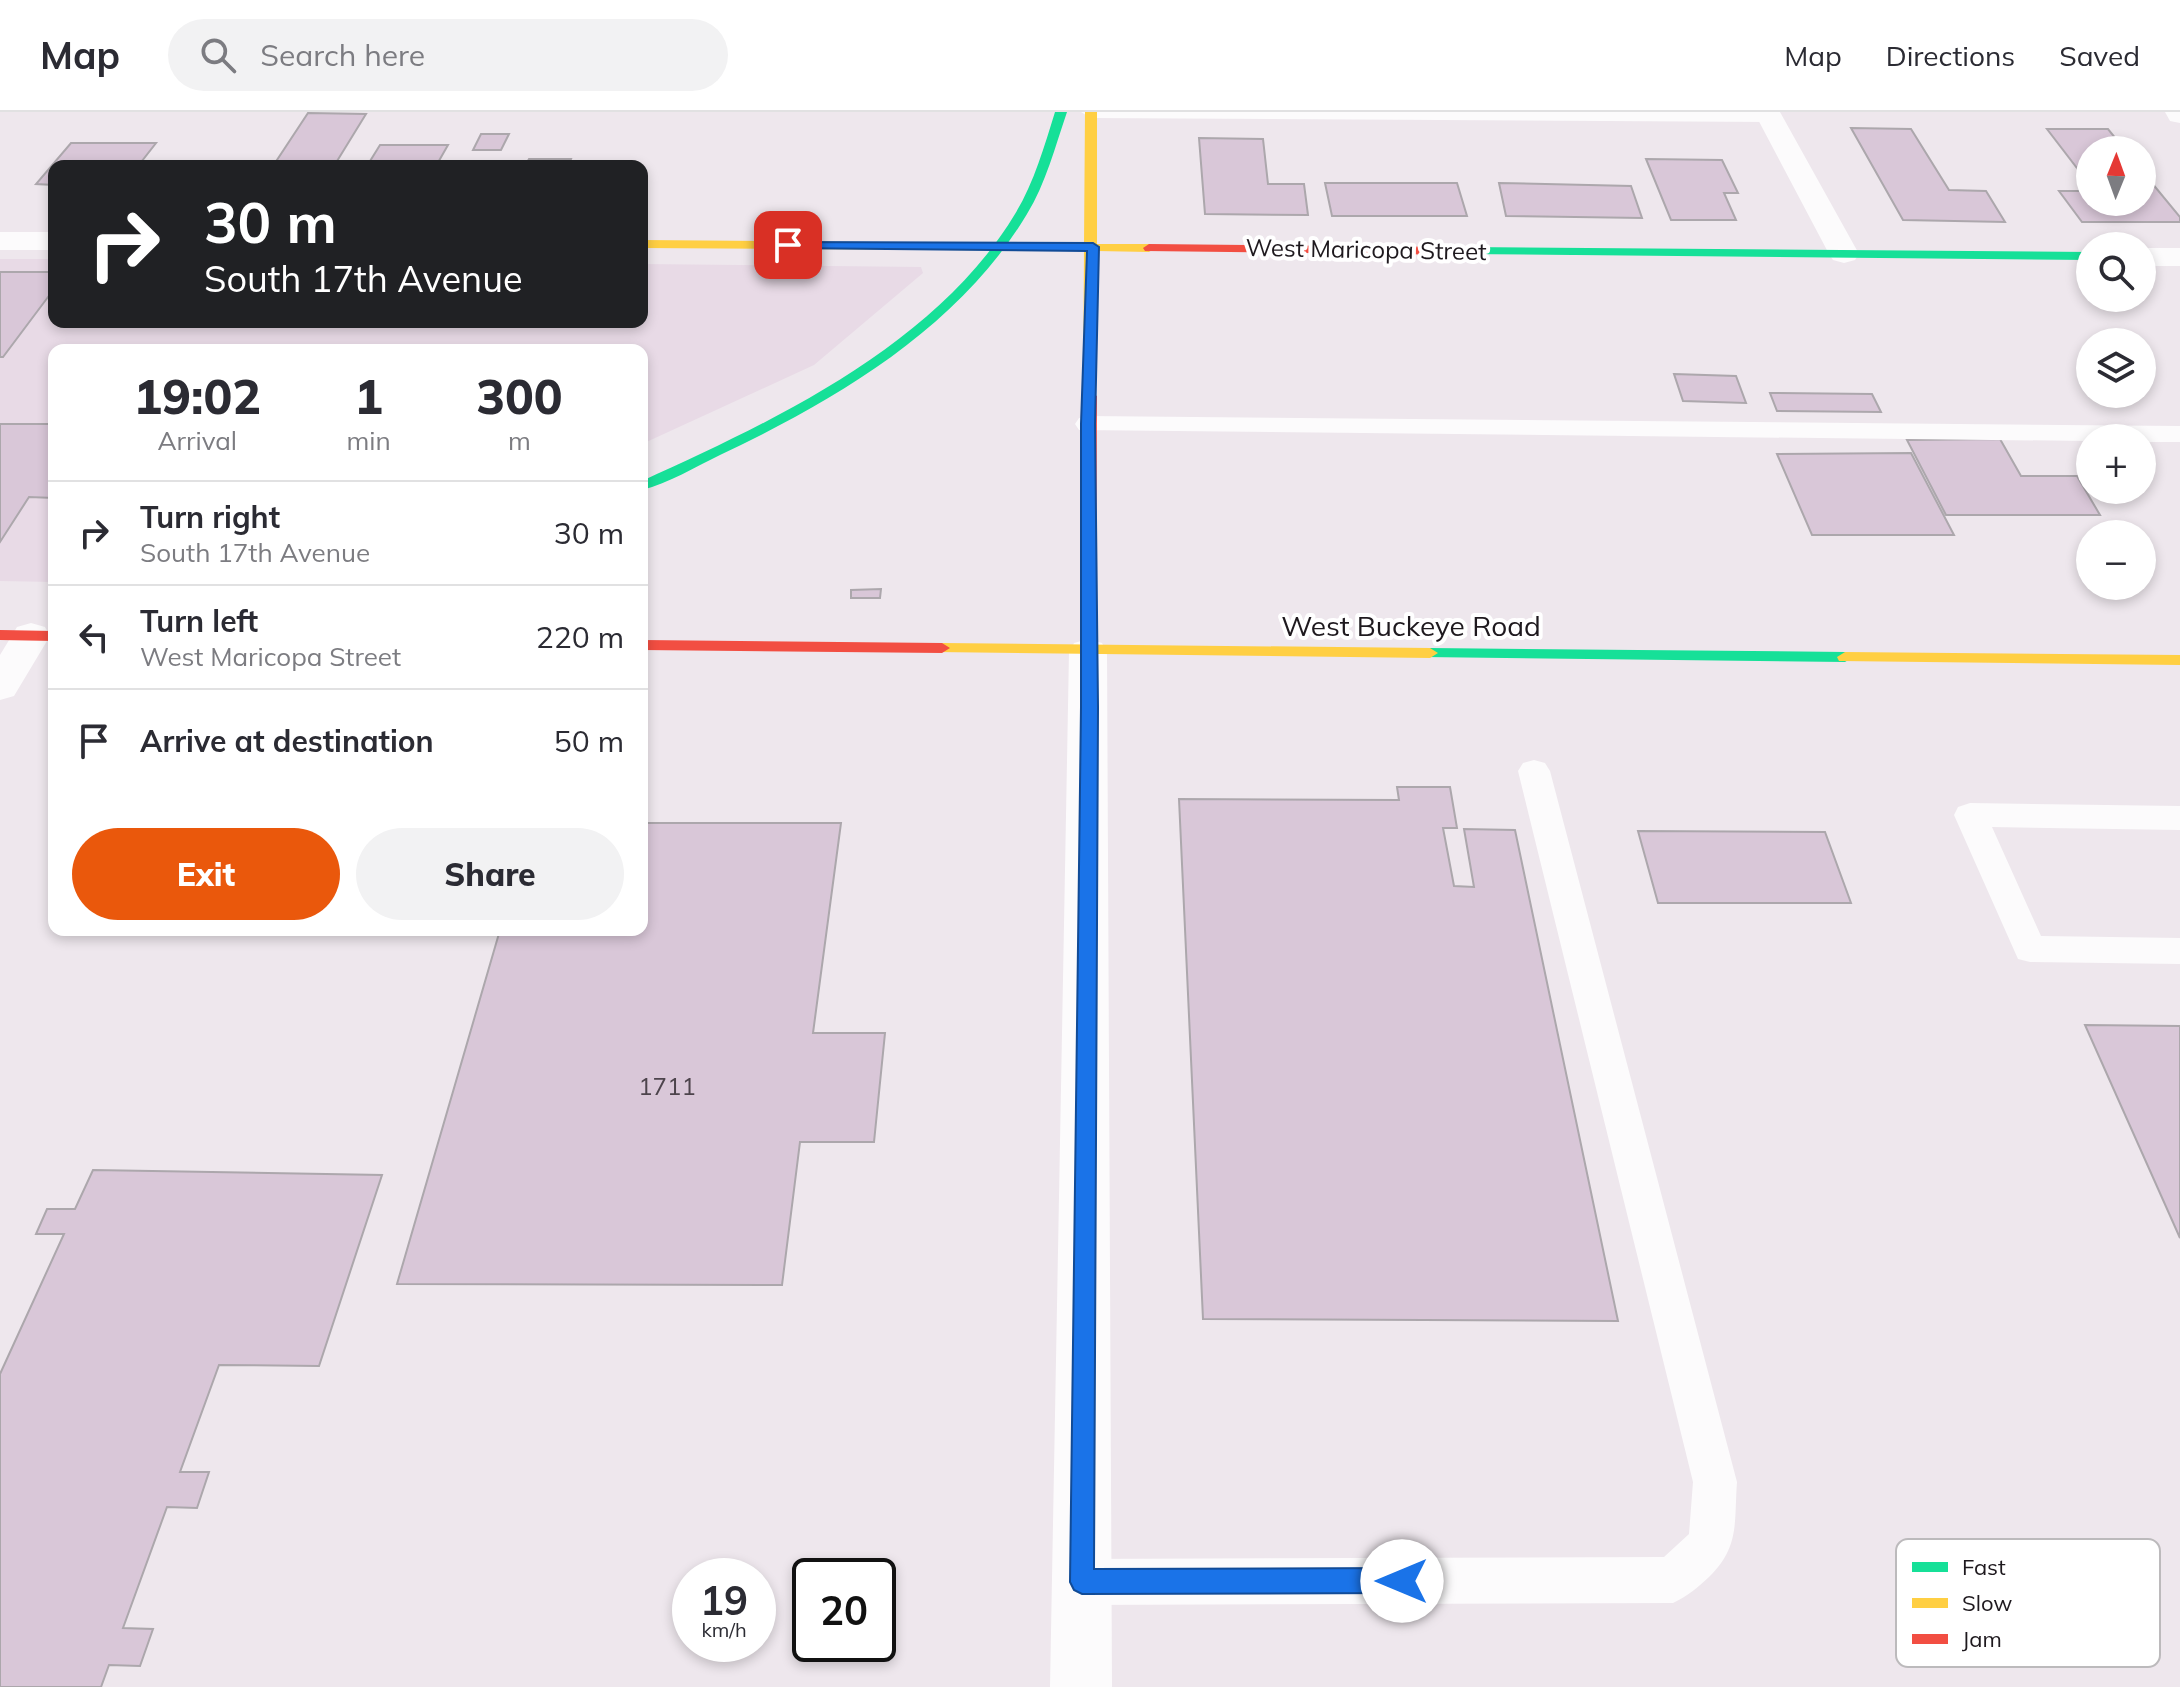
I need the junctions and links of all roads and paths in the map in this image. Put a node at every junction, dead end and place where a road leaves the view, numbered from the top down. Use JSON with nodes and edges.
{"nodes":[{"id":1,"x":1061,"y":112,"type":"edge"},
{"id":2,"x":1091,"y":112,"type":"edge"},
{"id":3,"x":1768,"y":114,"type":"edge"},
{"id":4,"x":0,"y":241,"type":"edge"},
{"id":5,"x":48,"y":241,"type":"edge"},
{"id":6,"x":648,"y":244,"type":"edge"},
{"id":7,"x":1000,"y":246,"type":"junction"},
{"id":8,"x":1093,"y":247,"type":"junction"},
{"id":9,"x":1844,"y":254,"type":"junction"},
{"id":10,"x":2076,"y":256,"type":"edge"},
{"id":11,"x":2156,"y":257,"type":"edge"},
{"id":12,"x":2180,"y":257,"type":"edge"},
{"id":13,"x":1088,"y":424,"type":"junction"},
{"id":14,"x":2180,"y":434,"type":"edge"},
{"id":15,"x":648,"y":483,"type":"edge"},
{"id":16,"x":35,"y":635,"type":"edge"},
{"id":17,"x":648,"y":645,"type":"edge"},
{"id":18,"x":1088,"y":652,"type":"junction"},
{"id":19,"x":2180,"y":660,"type":"edge"},
{"id":20,"x":0,"y":687,"type":"edge"},
{"id":21,"x":1534,"y":771,"type":"dead end"},
{"id":22,"x":2180,"y":818,"type":"edge"},
{"id":23,"x":2180,"y":951,"type":"edge"},
{"id":24,"x":1082,"y":1582,"type":"junction"},
{"id":25,"x":1081,"y":1687,"type":"edge"}],
"edges":[{"from":1,"to":7,"type":"main road"},
{"from":2,"to":3,"type":"lane"},
{"from":2,"to":8,"type":"main road"},
{"from":3,"to":9,"type":"street"},
{"from":4,"to":5,"type":"street"},
{"from":6,"to":7,"type":"main road","name":"West Maricopa Street"},
{"from":7,"to":8,"type":"main road","name":"West Maricopa Street"},
{"from":7,"to":15,"type":"main road"},
{"from":8,"to":9,"type":"main road","name":"West Maricopa Street"},
{"from":8,"to":13,"type":"main road"},
{"from":9,"to":10,"type":"main road","name":"West Maricopa Street"},
{"from":11,"to":12,"type":"street"},
{"from":13,"to":14,"type":"lane"},
{"from":13,"to":18,"type":"main road"},
{"from":16,"to":20,"type":"street"},
{"from":17,"to":18,"type":"main road","name":"West Buckeye Road"},
{"from":18,"to":19,"type":"main road","name":"West Buckeye Road"},
{"from":18,"to":24,"type":"street"},
{"from":21,"to":24,"type":"lane"},
{"from":22,"to":23,"type":"lane"},
{"from":24,"to":25,"type":"street"}]}
